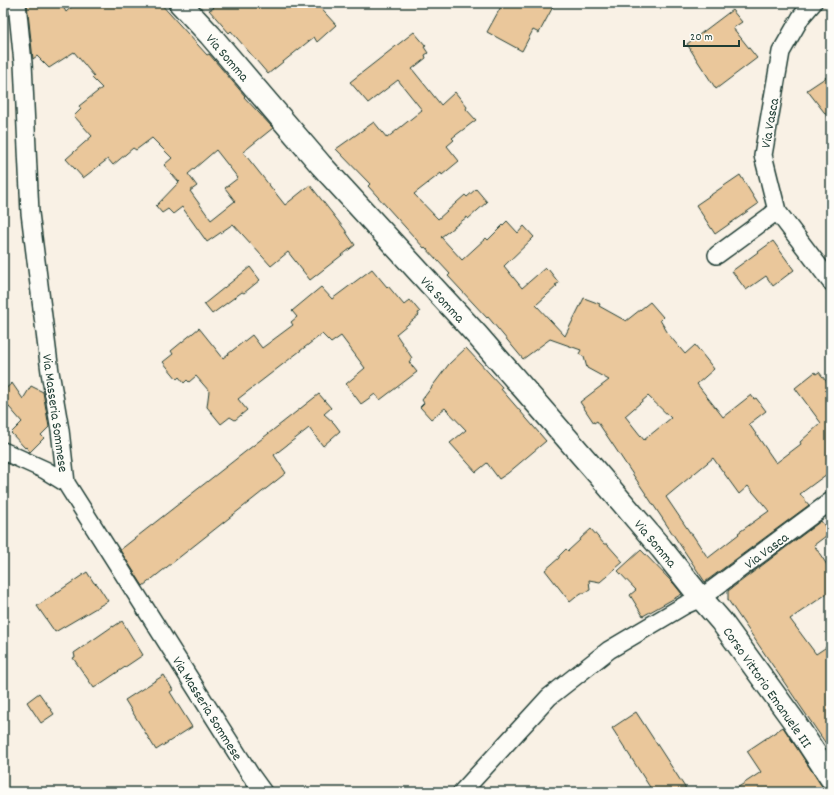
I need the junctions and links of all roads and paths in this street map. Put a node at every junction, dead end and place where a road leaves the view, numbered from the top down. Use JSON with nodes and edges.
{"nodes":[{"id":1,"x":17,"y":3,"type":"edge"},
{"id":2,"x":180,"y":3,"type":"edge"},
{"id":3,"x":812,"y":3,"type":"edge"},
{"id":4,"x":777,"y":211,"type":"junction"},
{"id":5,"x":717,"y":255,"type":"dead end"},
{"id":6,"x":831,"y":282,"type":"edge"},
{"id":7,"x":3,"y":451,"type":"edge"},
{"id":8,"x":66,"y":483,"type":"junction"},
{"id":9,"x":831,"y":501,"type":"edge"},
{"id":10,"x":701,"y":598,"type":"junction"},
{"id":11,"x":831,"y":778,"type":"edge"},
{"id":12,"x":263,"y":792,"type":"edge"},
{"id":13,"x":462,"y":792,"type":"edge"}],
"edges":[{"from":1,"to":8,"type":"street","name":"Via Masseria Sommese"},
{"from":2,"to":10,"type":"street","name":"Via Somma"},
{"from":3,"to":4,"type":"street","name":"Via Vasca"},
{"from":4,"to":5,"type":"street"},
{"from":4,"to":6,"type":"street","name":"Via Vasca"},
{"from":7,"to":8,"type":"street"},
{"from":8,"to":12,"type":"street","name":"Via Masseria Sommese"},
{"from":9,"to":10,"type":"street","name":"Via Vasca"},
{"from":10,"to":11,"type":"street","name":"Corso Vittorio Emanuele III"},
{"from":10,"to":13,"type":"street","name":"Via Vasca"}]}
